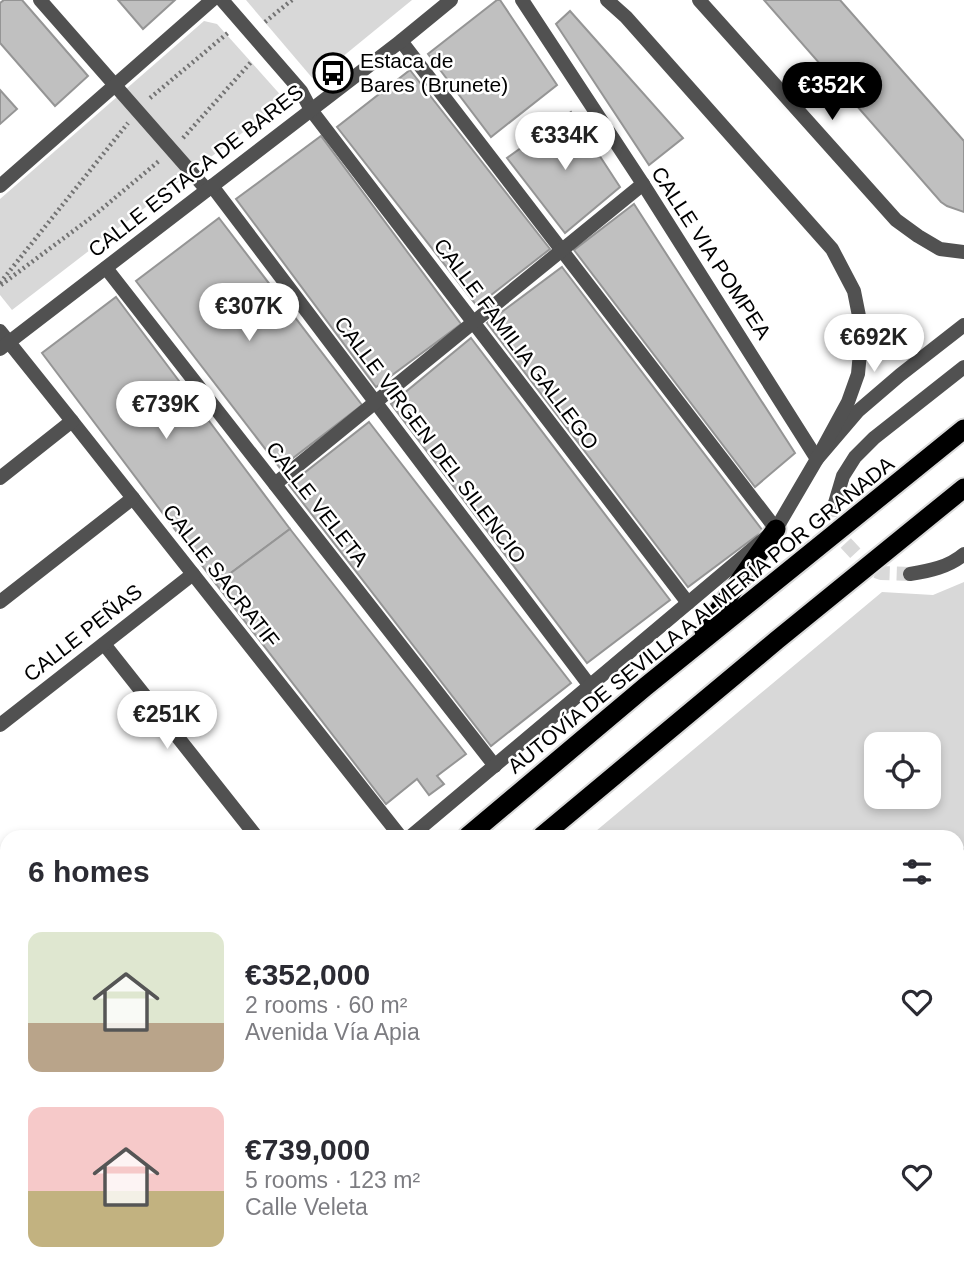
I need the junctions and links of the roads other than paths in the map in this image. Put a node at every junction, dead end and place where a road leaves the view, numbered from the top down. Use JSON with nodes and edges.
{"nodes":[{"id":1,"x":40,"y":0,"type":"edge"},
{"id":2,"x":212,"y":0,"type":"edge"},
{"id":3,"x":222,"y":0,"type":"edge"},
{"id":4,"x":451,"y":0,"type":"edge"},
{"id":5,"x":522,"y":0,"type":"edge"},
{"id":6,"x":607,"y":0,"type":"edge"},
{"id":7,"x":699,"y":0,"type":"edge"},
{"id":8,"x":401,"y":41,"type":"junction"},
{"id":9,"x":115,"y":86,"type":"junction"},
{"id":10,"x":311,"y":110,"type":"junction"},
{"id":11,"x":643,"y":184,"type":"junction"},
{"id":12,"x":0,"y":186,"type":"edge"},
{"id":13,"x":210,"y":188,"type":"junction"},
{"id":14,"x":561,"y":250,"type":"junction"},
{"id":15,"x":964,"y":253,"type":"edge"},
{"id":16,"x":106,"y":268,"type":"junction"},
{"id":17,"x":473,"y":322,"type":"junction"},
{"id":18,"x":964,"y":325,"type":"edge"},
{"id":19,"x":3,"y":341,"type":"edge"},
{"id":20,"x":964,"y":367,"type":"edge"},
{"id":21,"x":375,"y":402,"type":"junction"},
{"id":22,"x":72,"y":421,"type":"junction"},
{"id":23,"x":964,"y":429,"type":"edge"},
{"id":24,"x":817,"y":459,"type":"junction"},
{"id":25,"x":0,"y":478,"type":"edge"},
{"id":26,"x":275,"y":484,"type":"junction"},
{"id":27,"x":964,"y":488,"type":"edge"},
{"id":28,"x":133,"y":498,"type":"junction"},
{"id":29,"x":835,"y":503,"type":"tunnel mouth"},
{"id":30,"x":776,"y":529,"type":"junction"},
{"id":31,"x":964,"y":554,"type":"edge"},
{"id":32,"x":193,"y":574,"type":"junction"},
{"id":33,"x":910,"y":574,"type":"tunnel mouth"},
{"id":34,"x":0,"y":602,"type":"edge"},
{"id":35,"x":688,"y":603,"type":"junction"},
{"id":36,"x":104,"y":644,"type":"junction"},
{"id":37,"x":691,"y":651,"type":"junction"},
{"id":38,"x":590,"y":686,"type":"junction"},
{"id":39,"x":679,"y":723,"type":"junction"},
{"id":40,"x":0,"y":725,"type":"edge"},
{"id":41,"x":495,"y":766,"type":"junction"},
{"id":42,"x":251,"y":830,"type":"edge"},
{"id":43,"x":395,"y":830,"type":"edge"},
{"id":44,"x":418,"y":830,"type":"edge"},
{"id":45,"x":475,"y":830,"type":"edge"},
{"id":46,"x":549,"y":830,"type":"edge"},
{"id":47,"x":569,"y":830,"type":"edge"}],
"edges":[{"from":1,"to":9,"type":"street","name":"CALLE VIRGEN DEL SILENCIO"},
{"from":2,"to":9,"type":"street"},
{"from":3,"to":10,"type":"street","name":"CALLE FAMILIA GALLEGO"},
{"from":4,"to":8,"type":"street","name":"CALLE ESTACA DE BARES"},
{"from":5,"to":11,"type":"street","name":"CALLE VIA POMPEA"},
{"from":6,"to":24,"type":"street"},
{"from":7,"to":15,"type":"street"},
{"from":8,"to":10,"type":"street","name":"CALLE ESTACA DE BARES"},
{"from":8,"to":14,"type":"street"},
{"from":9,"to":12,"type":"street"},
{"from":9,"to":13,"type":"street","name":"CALLE VIRGEN DEL SILENCIO"},
{"from":10,"to":13,"type":"street","name":"CALLE ESTACA DE BARES"},
{"from":10,"to":17,"type":"street","name":"CALLE FAMILIA GALLEGO"},
{"from":11,"to":14,"type":"street"},
{"from":11,"to":24,"type":"street","name":"CALLE VIA POMPEA"},
{"from":13,"to":16,"type":"street","name":"CALLE ESTACA DE BARES"},
{"from":13,"to":21,"type":"street","name":"CALLE VIRGEN DEL SILENCIO"},
{"from":14,"to":17,"type":"street"},
{"from":14,"to":30,"type":"street"},
{"from":16,"to":19,"type":"street","name":"CALLE ESTACA DE BARES"},
{"from":16,"to":26,"type":"street","name":"CALLE VELETA"},
{"from":17,"to":21,"type":"street"},
{"from":17,"to":35,"type":"street","name":"CALLE FAMILIA GALLEGO"},
{"from":18,"to":24,"type":"street"},
{"from":19,"to":22,"type":"street","name":"CALLE SACRATIF"},
{"from":20,"to":29,"type":"street"},
{"from":21,"to":26,"type":"street"},
{"from":21,"to":38,"type":"street","name":"CALLE VIRGEN DEL SILENCIO"},
{"from":22,"to":25,"type":"street"},
{"from":22,"to":28,"type":"street","name":"CALLE SACRATIF"},
{"from":23,"to":37,"type":"highway","name":"AUTOVÍA DE SEVILLA A ALMERÍA POR GRANADA"},
{"from":24,"to":30,"type":"street"},
{"from":26,"to":41,"type":"street","name":"CALLE VELETA"},
{"from":27,"to":39,"type":"highway"},
{"from":28,"to":32,"type":"street","name":"CALLE SACRATIF"},
{"from":28,"to":34,"type":"street"},
{"from":30,"to":35,"type":"street"},
{"from":30,"to":37,"type":"highway"},
{"from":31,"to":33,"type":"street"},
{"from":32,"to":36,"type":"street","name":"CALLE PEÑAS"},
{"from":32,"to":43,"type":"street","name":"CALLE SACRATIF"},
{"from":35,"to":38,"type":"street"},
{"from":36,"to":40,"type":"street","name":"CALLE PEÑAS"},
{"from":36,"to":42,"type":"street"},
{"from":37,"to":45,"type":"highway","name":"AUTOVÍA DE SEVILLA A ALMERÍA POR GRANADA"},
{"from":38,"to":41,"type":"street"},
{"from":39,"to":46,"type":"highway"},
{"from":39,"to":47,"type":"highway"},
{"from":41,"to":44,"type":"street"}]}
